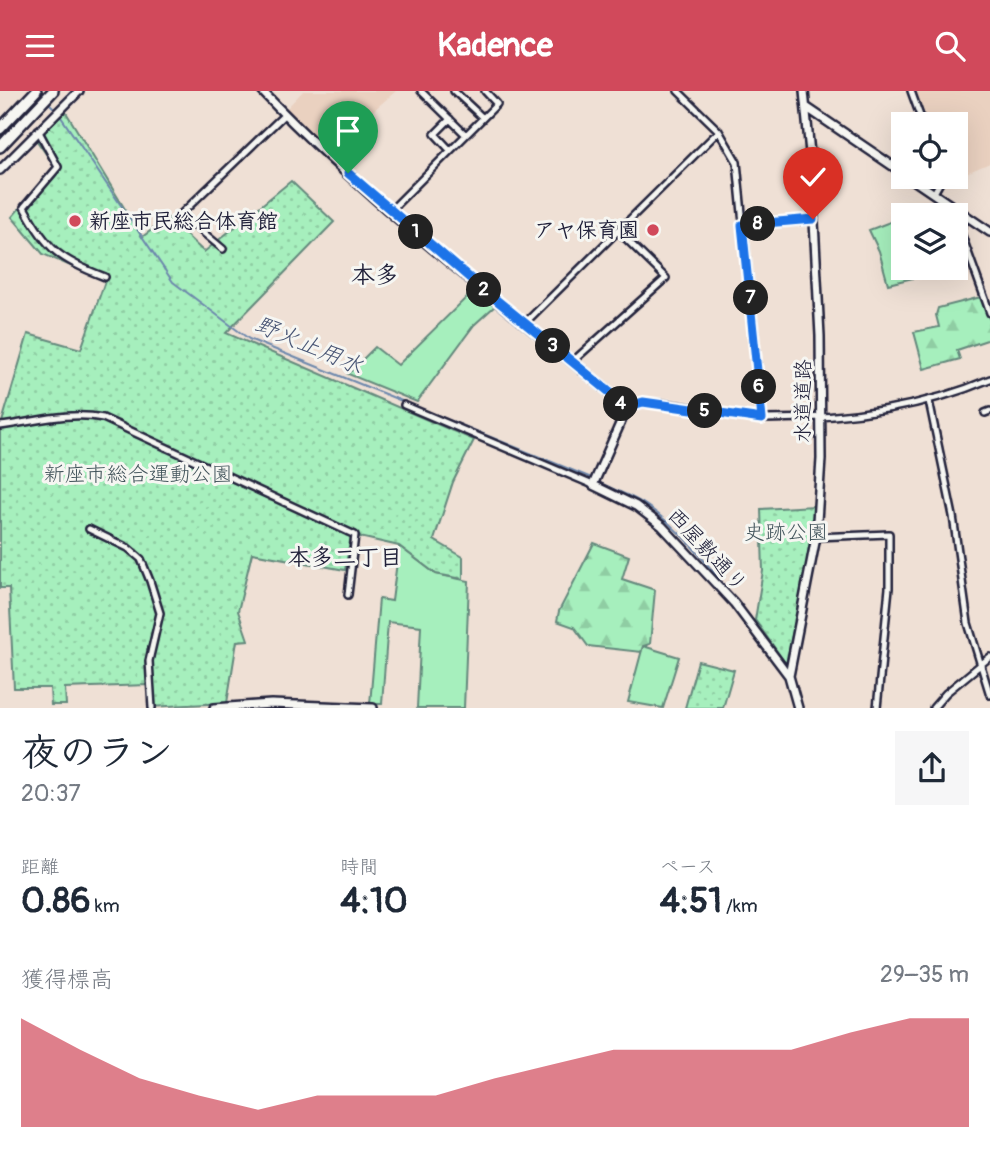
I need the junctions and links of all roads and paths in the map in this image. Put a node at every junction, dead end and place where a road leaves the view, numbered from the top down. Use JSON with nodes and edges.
{"nodes":[{"id":1,"x":36,"y":91,"type":"edge"},
{"id":2,"x":53,"y":91,"type":"edge"},
{"id":3,"x":79,"y":91,"type":"edge"},
{"id":4,"x":262,"y":91,"type":"edge"},
{"id":5,"x":421,"y":91,"type":"edge"},
{"id":6,"x":454,"y":91,"type":"edge"},
{"id":7,"x":485,"y":91,"type":"edge"},
{"id":8,"x":678,"y":91,"type":"edge"},
{"id":9,"x":804,"y":91,"type":"edge"},
{"id":10,"x":911,"y":91,"type":"edge"},
{"id":11,"x":806,"y":107,"type":"junction"},
{"id":12,"x":919,"y":112,"type":"edge"},
{"id":13,"x":285,"y":114,"type":"junction"},
{"id":14,"x":483,"y":118,"type":"junction"},
{"id":15,"x":450,"y":119,"type":"junction"},
{"id":16,"x":0,"y":129,"type":"edge"},
{"id":17,"x":38,"y":130,"type":"junction"},
{"id":18,"x":719,"y":131,"type":"junction"},
{"id":19,"x":466,"y":135,"type":"junction"},
{"id":20,"x":0,"y":147,"type":"edge"},
{"id":21,"x":450,"y":150,"type":"junction"},
{"id":22,"x":891,"y":165,"type":"edge"},
{"id":23,"x":0,"y":170,"type":"edge"},
{"id":24,"x":928,"y":189,"type":"edge"},
{"id":25,"x":936,"y":189,"type":"edge"},
{"id":26,"x":934,"y":193,"type":"junction"},
{"id":27,"x":948,"y":203,"type":"edge"},
{"id":28,"x":391,"y":210,"type":"junction"},
{"id":29,"x":968,"y":217,"type":"edge"},
{"id":30,"x":813,"y":219,"type":"junction"},
{"id":31,"x":742,"y":225,"type":"junction"},
{"id":32,"x":617,"y":230,"type":"junction"},
{"id":33,"x":990,"y":232,"type":"edge"},
{"id":34,"x":223,"y":249,"type":"dead end"},
{"id":35,"x":968,"y":252,"type":"edge"},
{"id":36,"x":105,"y":277,"type":"dead end"},
{"id":37,"x":990,"y":313,"type":"edge"},
{"id":38,"x":524,"y":324,"type":"junction"},
{"id":39,"x":572,"y":362,"type":"junction"},
{"id":40,"x":990,"y":379,"type":"edge"},
{"id":41,"x":929,"y":401,"type":"junction"},
{"id":42,"x":404,"y":405,"type":"dead end"},
{"id":43,"x":623,"y":408,"type":"junction"},
{"id":44,"x":820,"y":417,"type":"junction"},
{"id":45,"x":762,"y":419,"type":"junction"},
{"id":46,"x":0,"y":426,"type":"edge"},
{"id":47,"x":593,"y":485,"type":"junction"},
{"id":48,"x":89,"y":529,"type":"dead end"},
{"id":49,"x":816,"y":537,"type":"junction"},
{"id":50,"x":348,"y":595,"type":"dead end"},
{"id":51,"x":990,"y":657,"type":"edge"},
{"id":52,"x":981,"y":664,"type":"junction"},
{"id":53,"x":789,"y":676,"type":"junction"},
{"id":54,"x":990,"y":695,"type":"edge"},
{"id":55,"x":152,"y":708,"type":"edge"},
{"id":56,"x":214,"y":708,"type":"edge"},
{"id":57,"x":373,"y":708,"type":"edge"},
{"id":58,"x":798,"y":708,"type":"edge"},
{"id":59,"x":877,"y":708,"type":"edge"},
{"id":60,"x":933,"y":708,"type":"edge"}],
"edges":[{"from":1,"to":16,"type":"highway"},
{"from":2,"to":20,"type":"highway"},
{"from":3,"to":17,"type":"street"},
{"from":4,"to":13,"type":"street"},
{"from":5,"to":15,"type":"street"},
{"from":6,"to":14,"type":"street"},
{"from":7,"to":14,"type":"street"},
{"from":8,"to":18,"type":"street"},
{"from":9,"to":11,"type":"street","name":"水道道路"},
{"from":10,"to":12,"type":"street"},
{"from":11,"to":22,"type":"street"},
{"from":11,"to":30,"type":"street","name":"水道道路"},
{"from":13,"to":28,"type":"street"},
{"from":13,"to":34,"type":"street"},
{"from":14,"to":19,"type":"street"},
{"from":15,"to":19,"type":"street"},
{"from":15,"to":21,"type":"street"},
{"from":17,"to":23,"type":"street"},
{"from":17,"to":36,"type":"street"},
{"from":18,"to":31,"type":"street"},
{"from":18,"to":32,"type":"street"},
{"from":19,"to":21,"type":"street"},
{"from":21,"to":28,"type":"street"},
{"from":24,"to":26,"type":"street"},
{"from":25,"to":26,"type":"street"},
{"from":26,"to":27,"type":"street"},
{"from":28,"to":38,"type":"street"},
{"from":29,"to":33,"type":"street"},
{"from":30,"to":31,"type":"street"},
{"from":30,"to":44,"type":"street","name":"水道道路"},
{"from":31,"to":45,"type":"street"},
{"from":32,"to":38,"type":"street"},
{"from":32,"to":39,"type":"street"},
{"from":35,"to":37,"type":"street"},
{"from":38,"to":39,"type":"street"},
{"from":39,"to":43,"type":"street"},
{"from":40,"to":41,"type":"street"},
{"from":41,"to":44,"type":"street"},
{"from":41,"to":52,"type":"street"},
{"from":42,"to":47,"type":"street"},
{"from":43,"to":45,"type":"street"},
{"from":43,"to":47,"type":"street"},
{"from":44,"to":45,"type":"street"},
{"from":44,"to":49,"type":"street","name":"水道道路"},
{"from":46,"to":50,"type":"street"},
{"from":47,"to":53,"type":"street","name":"西屋敷通り"},
{"from":48,"to":55,"type":"street"},
{"from":49,"to":53,"type":"street","name":"水道道路"},
{"from":49,"to":59,"type":"street"},
{"from":51,"to":52,"type":"street"},
{"from":52,"to":54,"type":"street"},
{"from":52,"to":60,"type":"street"},
{"from":53,"to":58,"type":"street","name":"水道道路"},
{"from":56,"to":57,"type":"street"}]}
